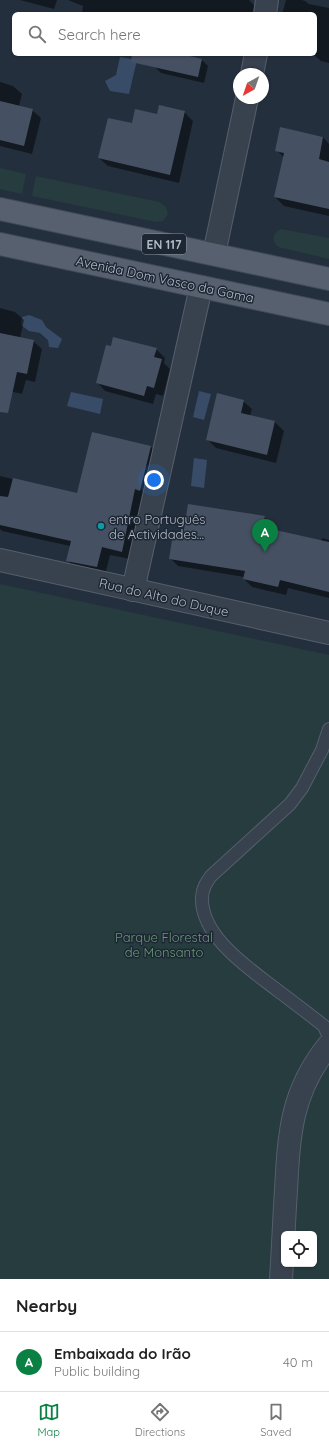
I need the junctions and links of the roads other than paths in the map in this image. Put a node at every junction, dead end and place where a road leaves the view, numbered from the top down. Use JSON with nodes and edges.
{"nodes":[{"id":1,"x":268,"y":0,"type":"edge"},
{"id":2,"x":265,"y":12,"type":"edge"},
{"id":3,"x":256,"y":56,"type":"edge"},
{"id":4,"x":253,"y":68,"type":"edge"},
{"id":5,"x":246,"y":104,"type":"edge"},
{"id":6,"x":0,"y":209,"type":"edge"},
{"id":7,"x":0,"y":244,"type":"edge"},
{"id":8,"x":214,"y":254,"type":"junction"},
{"id":9,"x":329,"y":279,"type":"edge"},
{"id":10,"x":201,"y":287,"type":"junction"},
{"id":11,"x":329,"y":314,"type":"edge"},
{"id":12,"x":0,"y":560,"type":"edge"},
{"id":13,"x":133,"y":590,"type":"junction"},
{"id":14,"x":329,"y":633,"type":"edge"},
{"id":15,"x":329,"y":729,"type":"edge"},
{"id":16,"x":328,"y":1047,"type":"edge"},
{"id":17,"x":281,"y":1279,"type":"edge"}],
"edges":[{"from":1,"to":2,"type":"street"},
{"from":3,"to":4,"type":"street"},
{"from":5,"to":8,"type":"street"},
{"from":6,"to":8,"type":"main road","number":"EN 117"},
{"from":7,"to":10,"type":"main road","name":"Avenida Dom Vasco da Gama"},
{"from":8,"to":9,"type":"main road","number":"EN 117"},
{"from":10,"to":11,"type":"main road","name":"Avenida Dom Vasco da Gama"},
{"from":10,"to":13,"type":"street"},
{"from":12,"to":13,"type":"street","name":"Rua do Alto do Duque"},
{"from":13,"to":14,"type":"street","name":"Rua do Alto do Duque"},
{"from":15,"to":16,"type":"lane"},
{"from":16,"to":17,"type":"street"}]}
